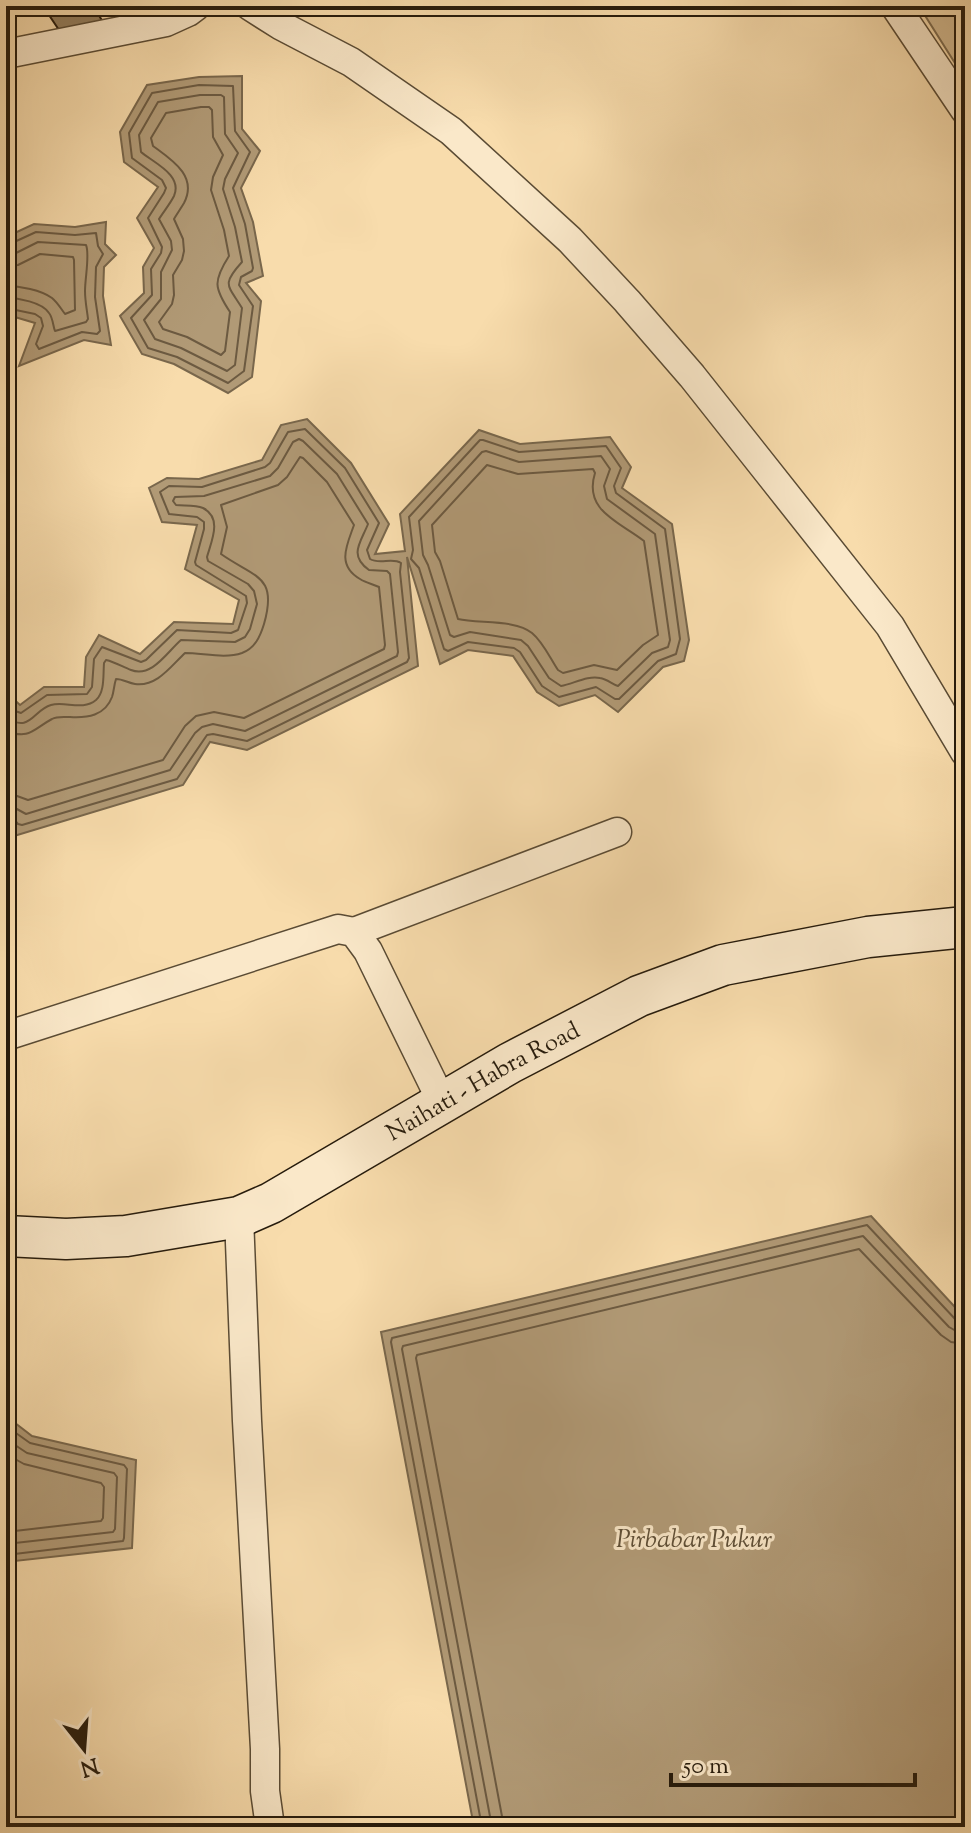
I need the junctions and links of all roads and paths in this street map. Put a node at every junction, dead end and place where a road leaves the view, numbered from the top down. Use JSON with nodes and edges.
{"nodes":[{"id":1,"x":196,"y":6,"type":"edge"},
{"id":2,"x":250,"y":6,"type":"edge"},
{"id":3,"x":895,"y":6,"type":"edge"},
{"id":4,"x":6,"y":54,"type":"edge"},
{"id":5,"x":965,"y":110,"type":"edge"},
{"id":6,"x":965,"y":752,"type":"edge"},
{"id":7,"x":617,"y":832,"type":"dead end"},
{"id":8,"x":965,"y":927,"type":"edge"},
{"id":9,"x":354,"y":932,"type":"junction"},
{"id":10,"x":6,"y":1036,"type":"edge"},
{"id":11,"x":442,"y":1102,"type":"junction"},
{"id":12,"x":239,"y":1217,"type":"junction"},
{"id":13,"x":6,"y":1236,"type":"edge"},
{"id":14,"x":270,"y":1827,"type":"edge"}],
"edges":[{"from":1,"to":4,"type":"street"},
{"from":2,"to":6,"type":"street"},
{"from":3,"to":5,"type":"street"},
{"from":7,"to":9,"type":"street"},
{"from":8,"to":11,"type":"main road","name":"Naihati - Habra Road"},
{"from":9,"to":10,"type":"street"},
{"from":9,"to":11,"type":"street"},
{"from":11,"to":12,"type":"main road","name":"Naihati - Habra Road"},
{"from":12,"to":13,"type":"main road","name":"Naihati - Habra Road"},
{"from":12,"to":14,"type":"street"}]}
